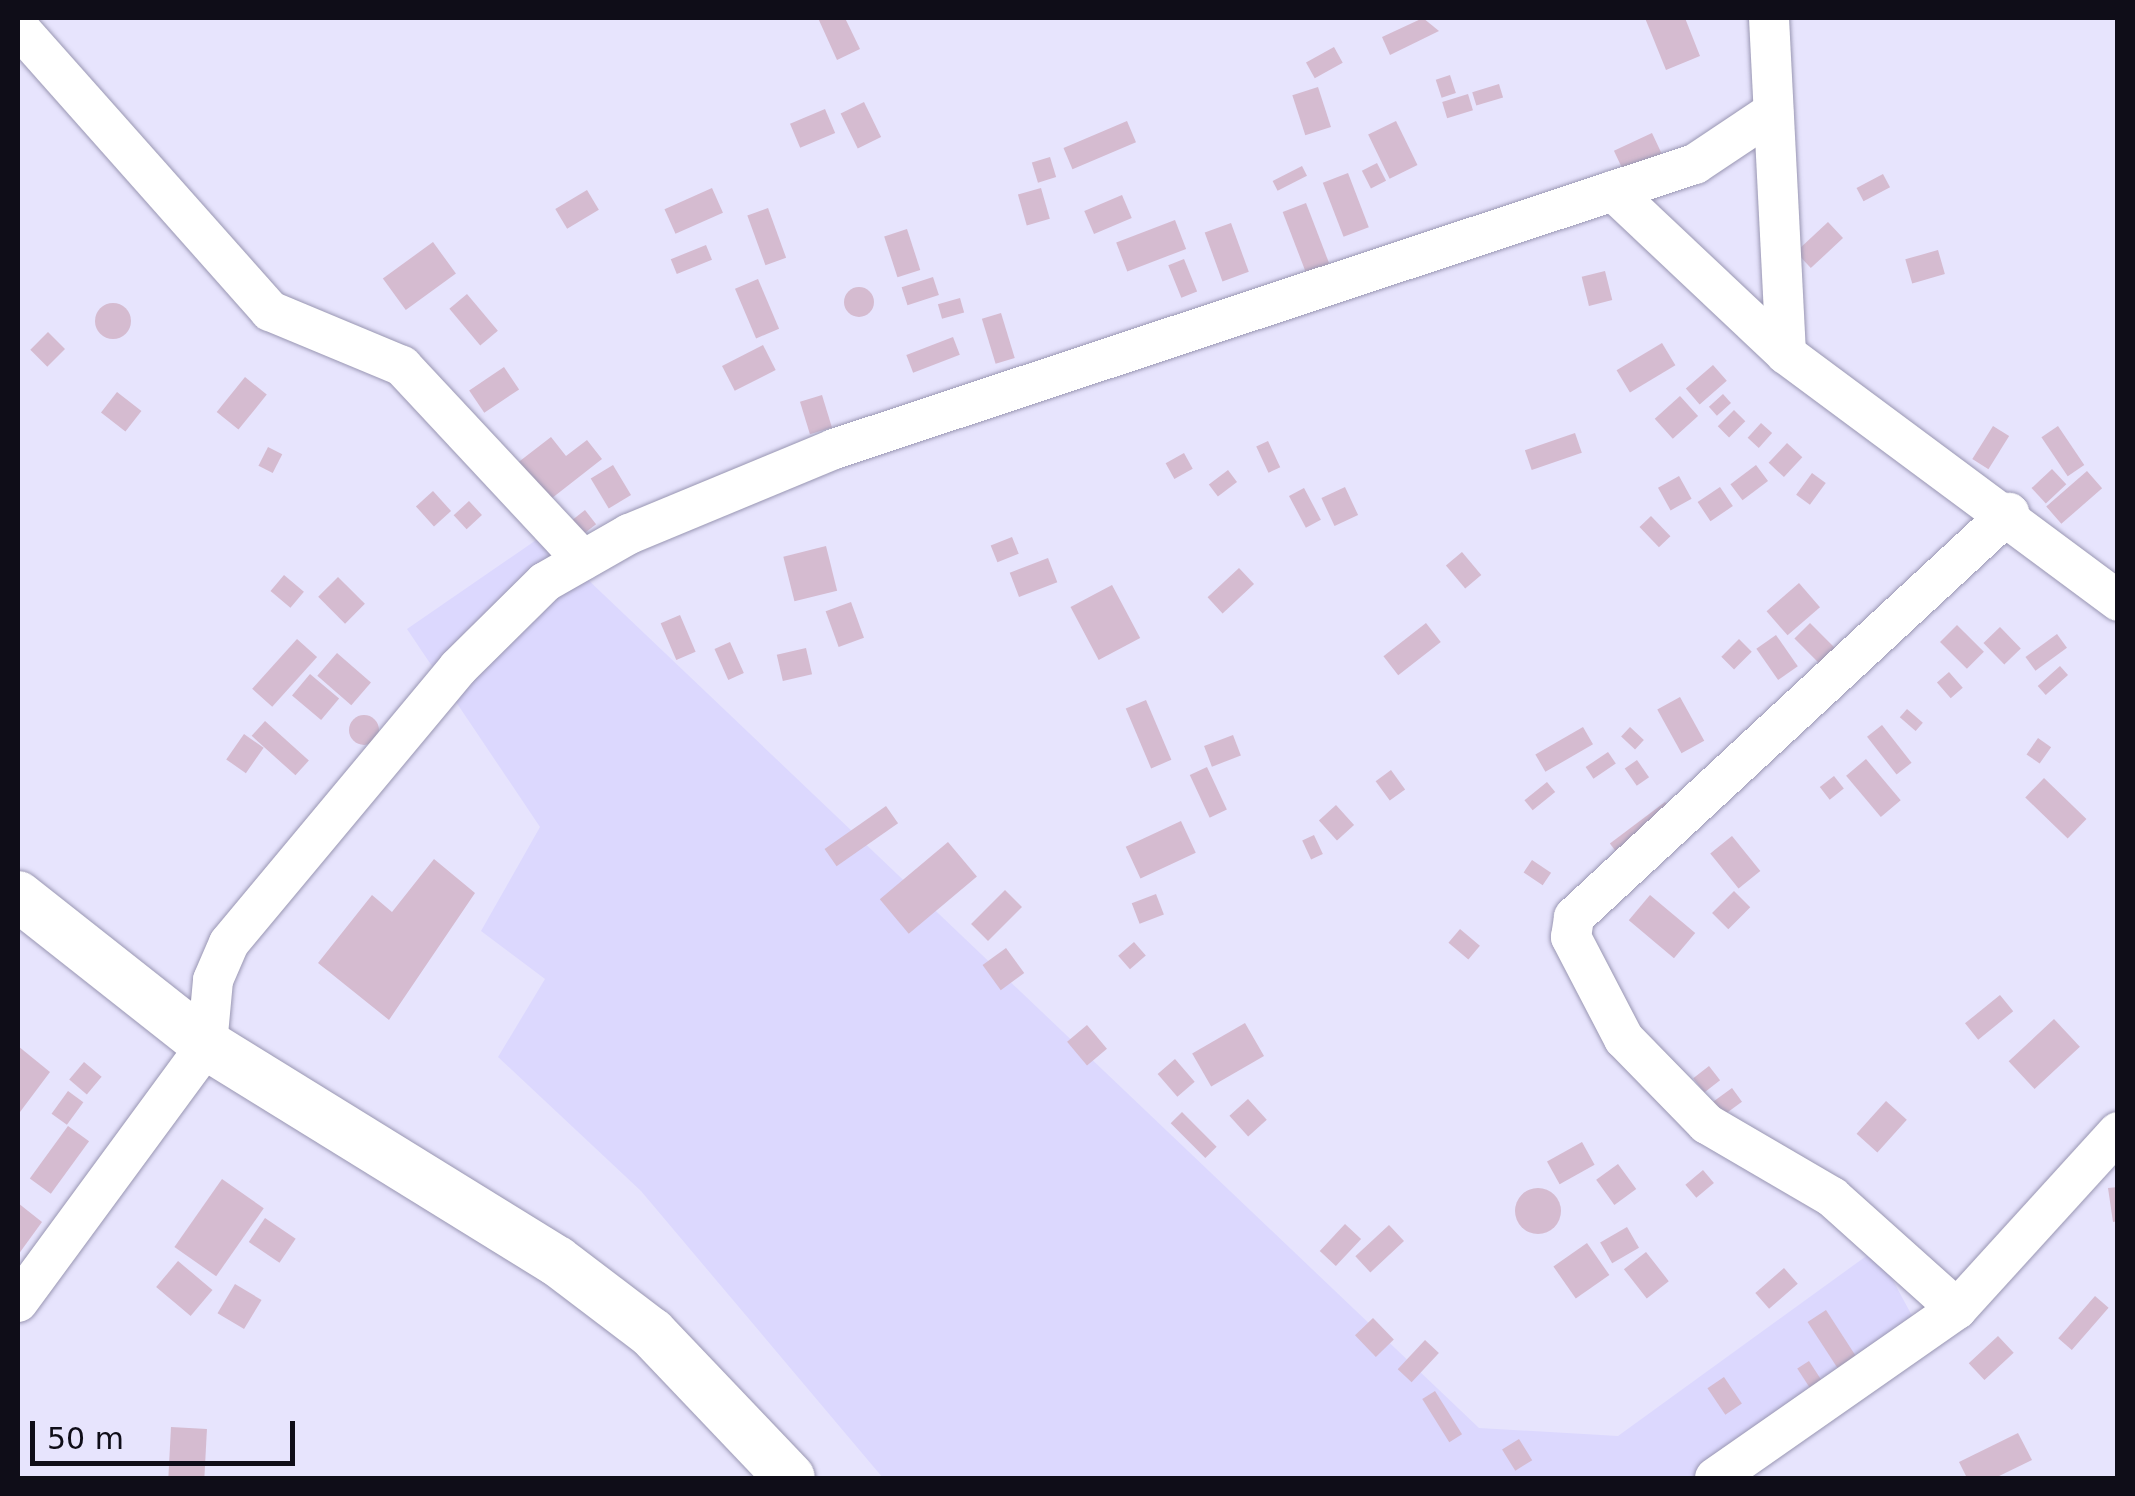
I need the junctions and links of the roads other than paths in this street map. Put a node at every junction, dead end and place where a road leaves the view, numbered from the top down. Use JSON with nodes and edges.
{"nodes":[{"id":1,"x":1769,"y":18,"type":"edge"},
{"id":2,"x":18,"y":27,"type":"edge"},
{"id":3,"x":1773,"y":112,"type":"junction"},
{"id":4,"x":1614,"y":191,"type":"junction"},
{"id":5,"x":1786,"y":354,"type":"junction"},
{"id":6,"x":2009,"y":513,"type":"junction"},
{"id":7,"x":582,"y":560,"type":"junction"},
{"id":8,"x":2118,"y":601,"type":"edge"},
{"id":9,"x":18,"y":896,"type":"edge"},
{"id":10,"x":207,"y":1046,"type":"junction"},
{"id":11,"x":2118,"y":1132,"type":"edge"},
{"id":12,"x":18,"y":1302,"type":"edge"},
{"id":13,"x":1957,"y":1309,"type":"junction"},
{"id":14,"x":790,"y":1478,"type":"edge"},
{"id":15,"x":1715,"y":1478,"type":"edge"}],
"edges":[{"from":1,"to":3,"type":"street"},
{"from":2,"to":7,"type":"street"},
{"from":3,"to":4,"type":"street"},
{"from":3,"to":5,"type":"street"},
{"from":4,"to":5,"type":"street"},
{"from":4,"to":7,"type":"street"},
{"from":5,"to":6,"type":"street"},
{"from":6,"to":8,"type":"street"},
{"from":6,"to":13,"type":"street"},
{"from":7,"to":10,"type":"street"},
{"from":9,"to":10,"type":"main road"},
{"from":10,"to":12,"type":"street"},
{"from":10,"to":14,"type":"main road"},
{"from":11,"to":13,"type":"street"},
{"from":13,"to":15,"type":"street"}]}
